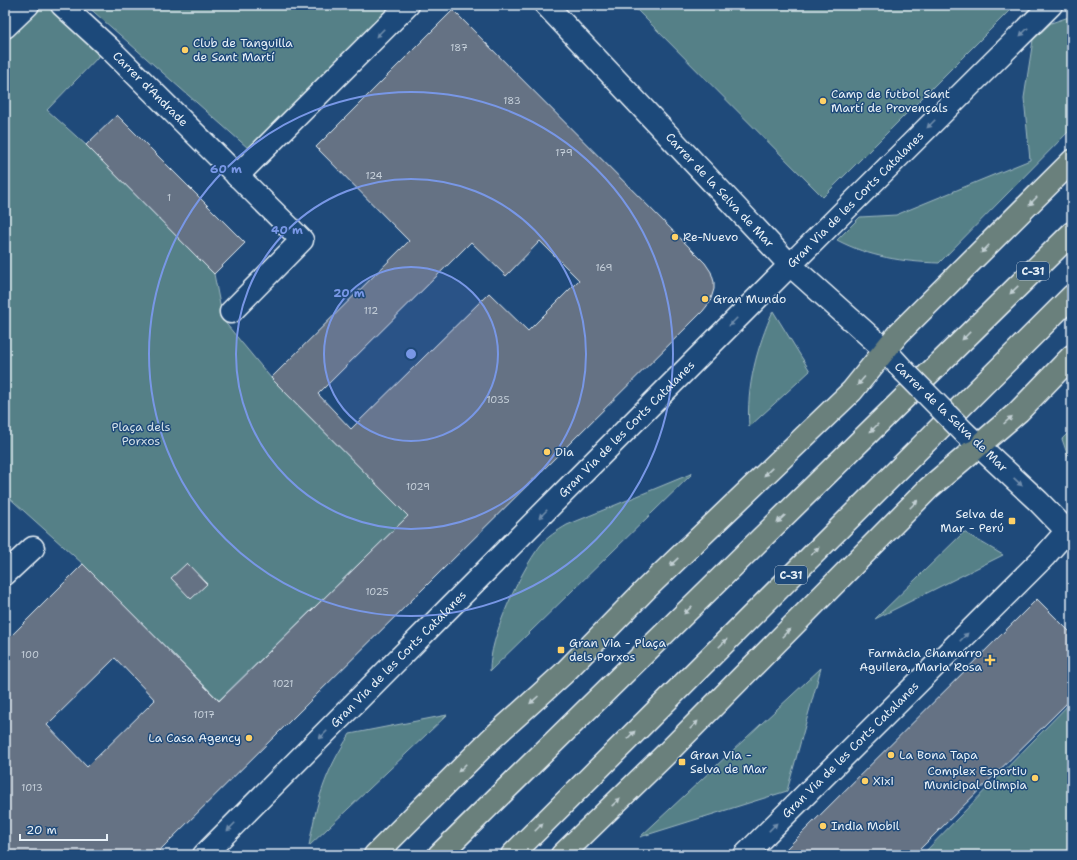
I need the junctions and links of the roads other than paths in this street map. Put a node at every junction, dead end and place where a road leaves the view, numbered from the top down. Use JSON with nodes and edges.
{"nodes":[{"id":1,"x":28,"y":5,"type":"edge"},
{"id":2,"x":62,"y":5,"type":"edge"},
{"id":3,"x":408,"y":5,"type":"edge"},
{"id":4,"x":546,"y":5,"type":"edge"},
{"id":5,"x":1051,"y":5,"type":"edge"},
{"id":6,"x":5,"y":27,"type":"edge"},
{"id":7,"x":1072,"y":161,"type":"edge"},
{"id":8,"x":237,"y":176,"type":"junction"},
{"id":9,"x":1072,"y":233,"type":"edge"},
{"id":10,"x":789,"y":264,"type":"junction"},
{"id":11,"x":1072,"y":296,"type":"edge"},
{"id":12,"x":231,"y":312,"type":"dead end"},
{"id":13,"x":885,"y":350,"type":"junction"},
{"id":14,"x":1072,"y":356,"type":"edge"},
{"id":15,"x":972,"y":439,"type":"junction"},
{"id":16,"x":1070,"y":530,"type":"edge"},
{"id":17,"x":33,"y":548,"type":"dead end"},
{"id":18,"x":5,"y":574,"type":"edge"},
{"id":19,"x":204,"y":855,"type":"edge"},
{"id":20,"x":375,"y":855,"type":"edge"},
{"id":21,"x":439,"y":855,"type":"edge"},
{"id":22,"x":512,"y":855,"type":"edge"},
{"id":23,"x":562,"y":855,"type":"edge"},
{"id":24,"x":745,"y":855,"type":"edge"}],
"edges":[{"from":1,"to":6,"type":"street"},
{"from":2,"to":8,"type":"street","name":"Carrer d'Andrade"},
{"from":3,"to":8,"type":"street","one_way":true},
{"from":4,"to":10,"type":"street","name":"Carrer de la Selva de Mar"},
{"from":5,"to":10,"type":"street","name":"Gran Via de les Corts Catalanes","one_way":true},
{"from":7,"to":13,"type":"main road","one_way":true},
{"from":8,"to":12,"type":"street","name":"Carrer d'Andrade"},
{"from":9,"to":21,"type":"main road","number":"C-31","one_way":true},
{"from":10,"to":13,"type":"street","name":"Carrer de la Selva de Mar"},
{"from":10,"to":19,"type":"street","name":"Gran Via de les Corts Catalanes","one_way":true},
{"from":22,"to":11,"type":"main road","number":"C-31","one_way":true},
{"from":13,"to":15,"type":"street","name":"Carrer de la Selva de Mar","bridge":true},
{"from":13,"to":20,"type":"main road","one_way":true},
{"from":15,"to":14,"type":"main road","one_way":true},
{"from":15,"to":16,"type":"street","name":"Carrer de la Selva de Mar","one_way":true},
{"from":23,"to":15,"type":"main road","one_way":true},
{"from":24,"to":16,"type":"street","name":"Gran Via de les Corts Catalanes","one_way":true},
{"from":17,"to":18,"type":"street"}]}
